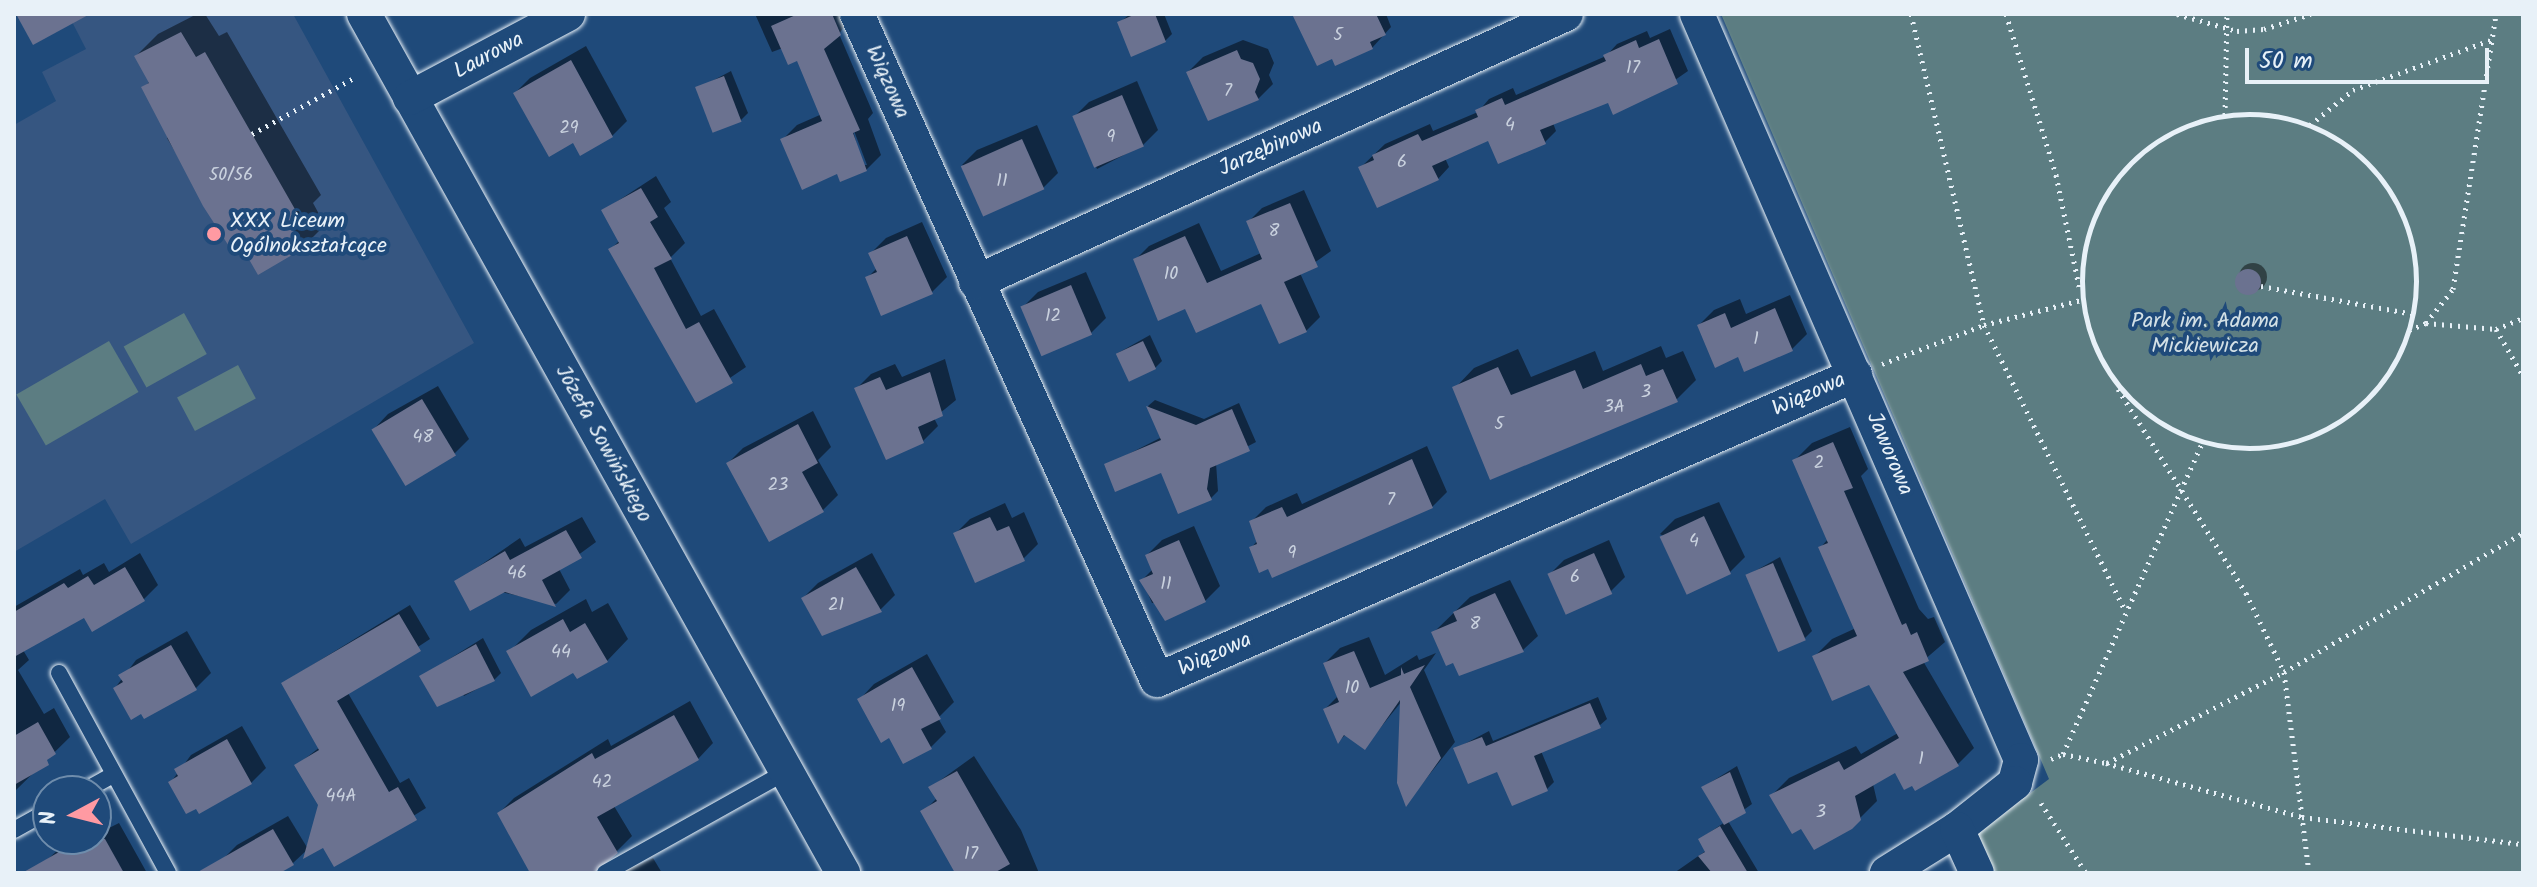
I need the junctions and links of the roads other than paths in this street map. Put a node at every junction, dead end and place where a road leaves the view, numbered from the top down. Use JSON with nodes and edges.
{"nodes":[{"id":1,"x":364,"y":14,"type":"edge"},
{"id":2,"x":568,"y":14,"type":"edge"},
{"id":3,"x":857,"y":14,"type":"edge"},
{"id":4,"x":1566,"y":14,"type":"edge"},
{"id":5,"x":1697,"y":14,"type":"edge"},
{"id":6,"x":410,"y":98,"type":"junction"},
{"id":7,"x":976,"y":282,"type":"junction"},
{"id":8,"x":1855,"y":375,"type":"junction"},
{"id":9,"x":59,"y":673,"type":"dead end"},
{"id":10,"x":786,"y":772,"type":"junction"},
{"id":11,"x":113,"y":775,"type":"joint"},
{"id":12,"x":32,"y":820,"type":"edge"},
{"id":13,"x":1957,"y":829,"type":"junction"},
{"id":14,"x":14,"y":830,"type":"edge"},
{"id":15,"x":168,"y":873,"type":"edge"},
{"id":16,"x":605,"y":873,"type":"edge"},
{"id":17,"x":843,"y":873,"type":"edge"},
{"id":18,"x":1887,"y":873,"type":"edge"},
{"id":19,"x":1977,"y":873,"type":"edge"}],
"edges":[{"from":1,"to":6,"type":"street","name":"Józefa Sowińskiego"},
{"from":2,"to":6,"type":"street","name":"Laurowa"},
{"from":3,"to":7,"type":"street","name":"Wiązowa"},
{"from":4,"to":7,"type":"street","name":"Jarzębinowa"},
{"from":5,"to":8,"type":"street","name":"Jaworowa"},
{"from":6,"to":10,"type":"street","name":"Józefa Sowińskiego"},
{"from":7,"to":8,"type":"street","name":"Wiązowa"},
{"from":8,"to":13,"type":"street","name":"Jaworowa"},
{"from":9,"to":11,"type":"lane"},
{"from":10,"to":16,"type":"lane"},
{"from":10,"to":17,"type":"street","name":"Józefa Sowińskiego"},
{"from":11,"to":15,"type":"lane"},
{"from":12,"to":14,"type":"lane"},
{"from":13,"to":18,"type":"street"},
{"from":13,"to":19,"type":"street"}]}
